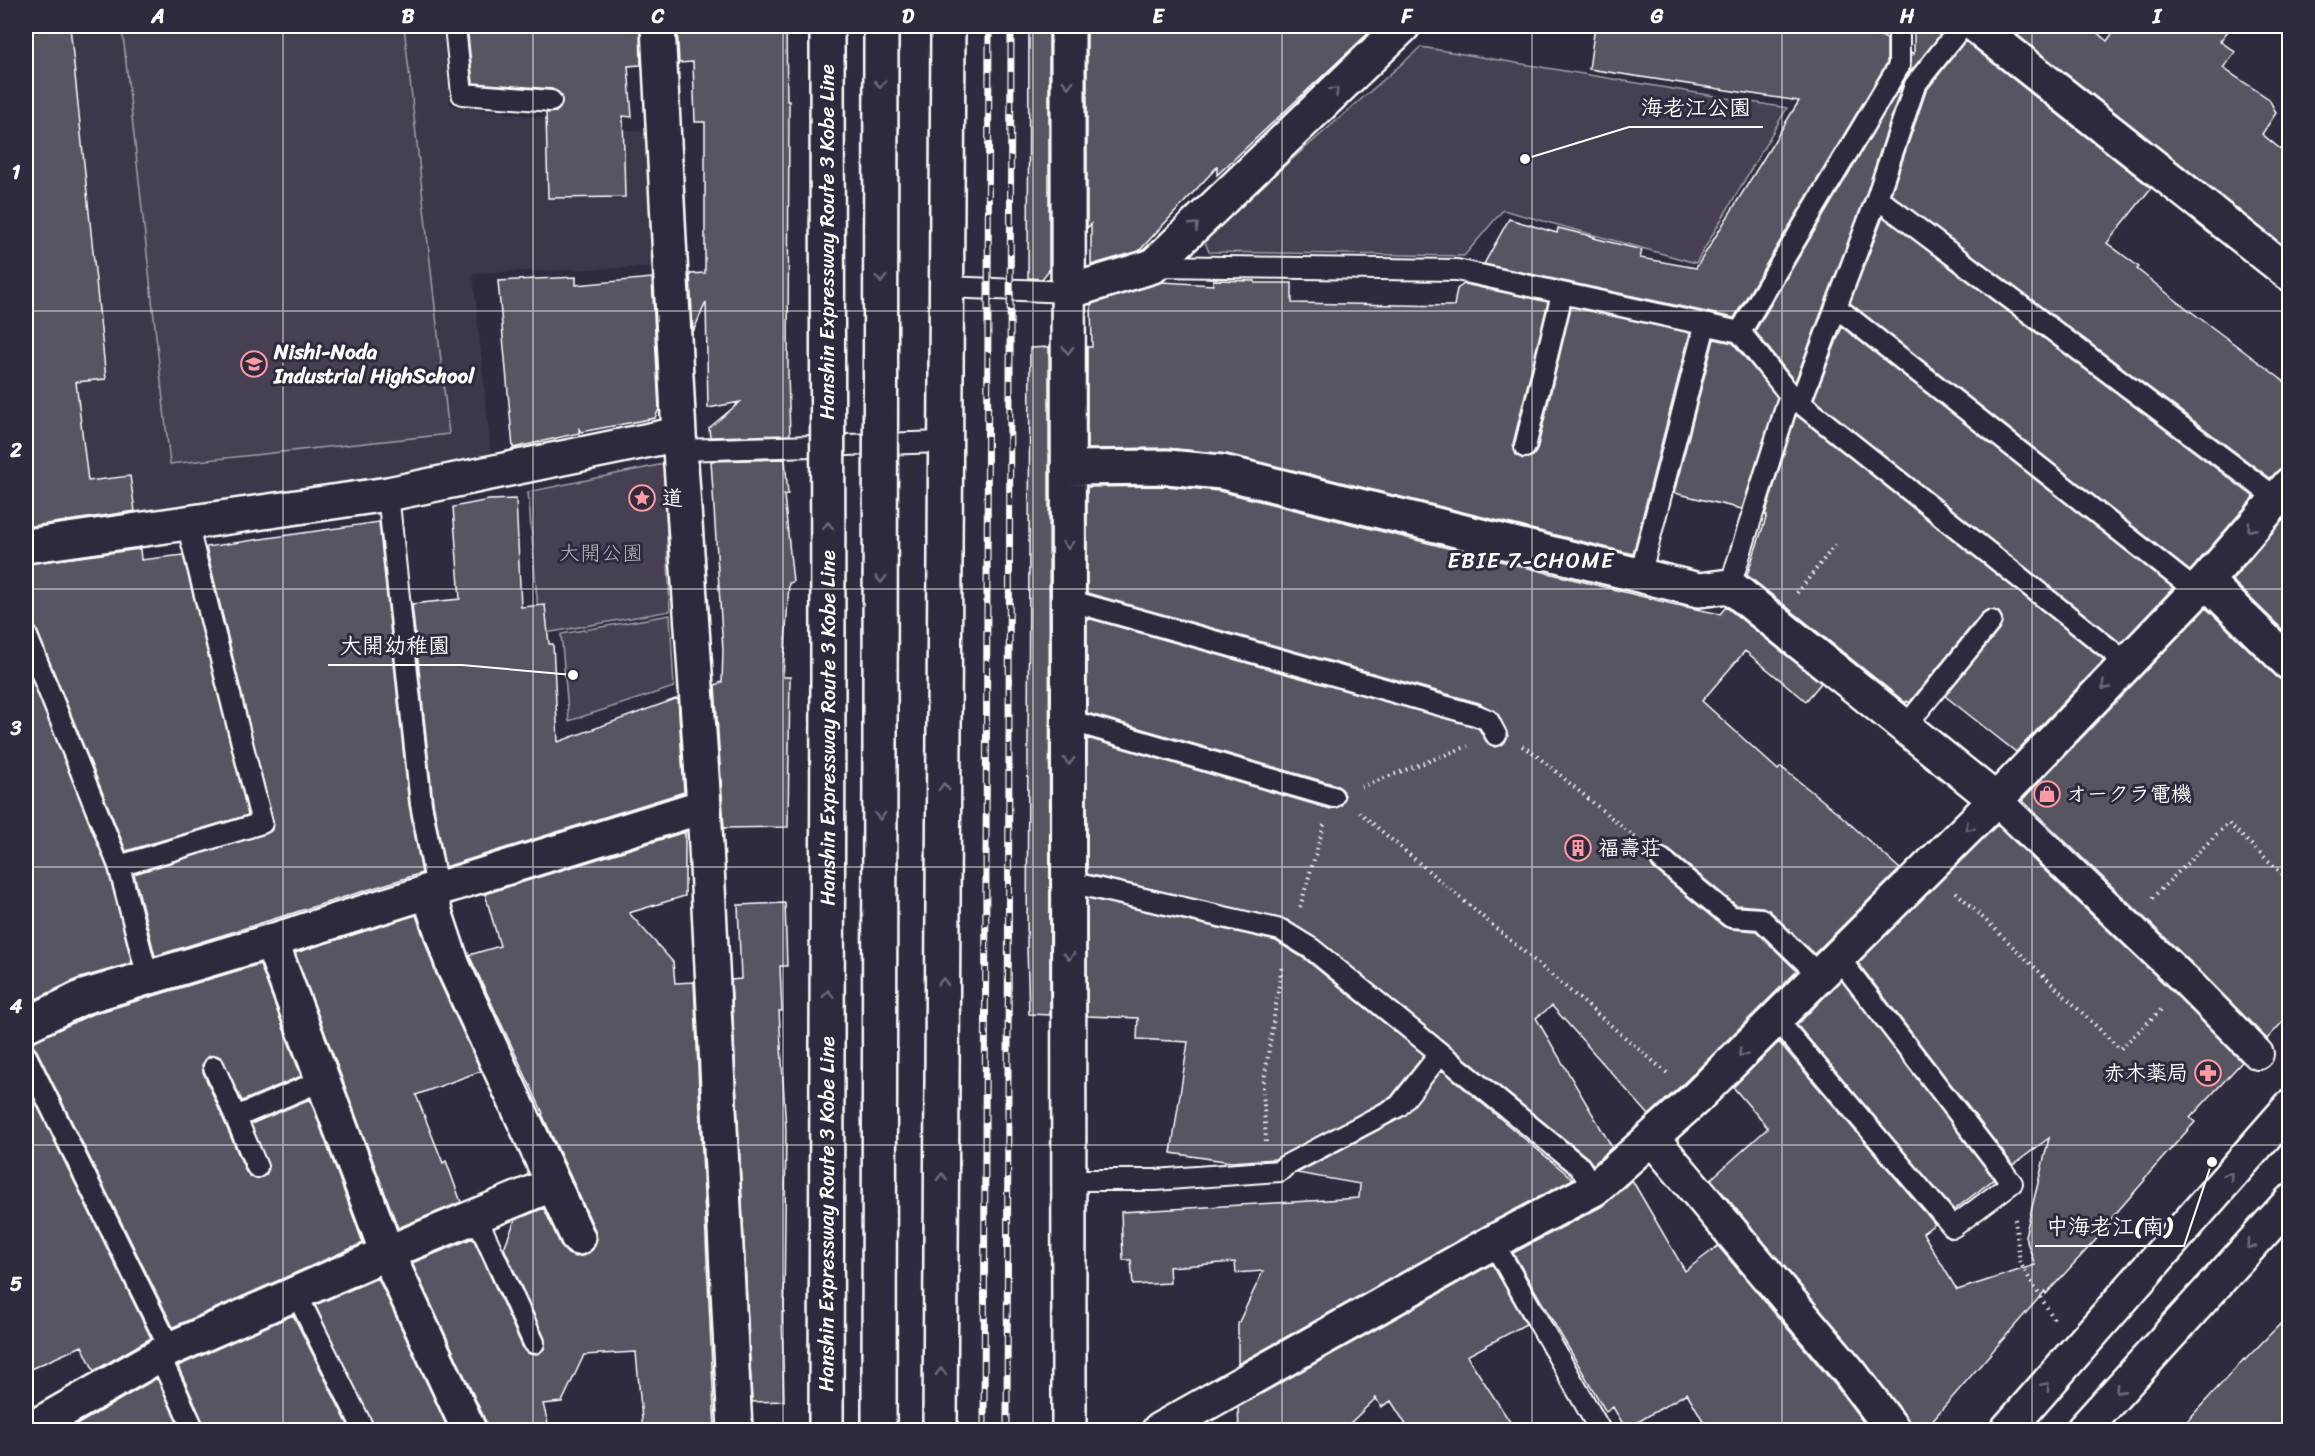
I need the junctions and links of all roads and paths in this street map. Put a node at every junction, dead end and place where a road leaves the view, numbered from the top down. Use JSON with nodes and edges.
{"nodes":[{"id":1,"x":454,"y":26,"type":"edge"},
{"id":2,"x":658,"y":26,"type":"edge"},
{"id":3,"x":827,"y":26,"type":"edge"},
{"id":4,"x":880,"y":26,"type":"edge"},
{"id":5,"x":948,"y":26,"type":"edge"},
{"id":6,"x":1068,"y":26,"type":"edge"},
{"id":7,"x":1403,"y":26,"type":"edge"},
{"id":8,"x":1899,"y":26,"type":"edge"},
{"id":9,"x":1962,"y":26,"type":"edge"},
{"id":10,"x":1976,"y":26,"type":"edge"},
{"id":11,"x":1894,"y":74,"type":"junction"},
{"id":12,"x":1915,"y":85,"type":"junction"},
{"id":13,"x":551,"y":101,"type":"dead end"},
{"id":14,"x":1877,"y":198,"type":"junction"},
{"id":15,"x":1153,"y":266,"type":"junction"},
{"id":16,"x":2289,"y":274,"type":"edge"},
{"id":17,"x":945,"y":286,"type":"junction"},
{"id":18,"x":1068,"y":292,"type":"junction"},
{"id":19,"x":1562,"y":294,"type":"junction"},
{"id":20,"x":1836,"y":306,"type":"junction"},
{"id":21,"x":1705,"y":325,"type":"junction"},
{"id":22,"x":1740,"y":332,"type":"junction"},
{"id":23,"x":1795,"y":399,"type":"junction"},
{"id":24,"x":680,"y":442,"type":"junction"},
{"id":25,"x":945,"y":442,"type":"junction"},
{"id":26,"x":1525,"y":447,"type":"dead end"},
{"id":27,"x":1068,"y":468,"type":"junction"},
{"id":28,"x":2283,"y":491,"type":"edge"},
{"id":29,"x":388,"y":494,"type":"junction"},
{"id":30,"x":187,"y":523,"type":"junction"},
{"id":31,"x":1836,"y":544,"type":"dead end"},
{"id":32,"x":26,"y":546,"type":"edge"},
{"id":33,"x":1640,"y":576,"type":"junction"},
{"id":34,"x":1730,"y":586,"type":"junction"},
{"id":35,"x":2201,"y":586,"type":"junction"},
{"id":36,"x":1068,"y":600,"type":"junction"},
{"id":37,"x":1991,"y":621,"type":"dead end"},
{"id":38,"x":1774,"y":622,"type":"junction"},
{"id":39,"x":26,"y":634,"type":"edge"},
{"id":40,"x":2127,"y":663,"type":"junction"},
{"id":41,"x":2289,"y":664,"type":"edge"},
{"id":42,"x":1068,"y":720,"type":"junction"},
{"id":43,"x":1905,"y":727,"type":"junction"},
{"id":44,"x":1496,"y":735,"type":"junction"},
{"id":45,"x":1333,"y":797,"type":"junction"},
{"id":46,"x":1996,"y":800,"type":"junction"},
{"id":47,"x":704,"y":806,"type":"junction"},
{"id":48,"x":1661,"y":859,"type":"joint"},
{"id":49,"x":119,"y":866,"type":"junction"},
{"id":50,"x":1929,"y":867,"type":"junction"},
{"id":51,"x":2289,"y":881,"type":"edge"},
{"id":52,"x":1069,"y":882,"type":"junction"},
{"id":53,"x":432,"y":890,"type":"junction"},
{"id":54,"x":2126,"y":924,"type":"junction"},
{"id":55,"x":1292,"y":936,"type":"junction"},
{"id":56,"x":272,"y":941,"type":"junction"},
{"id":57,"x":1828,"y":966,"type":"junction"},
{"id":58,"x":148,"y":978,"type":"junction"},
{"id":59,"x":2188,"y":983,"type":"junction"},
{"id":60,"x":1776,"y":1018,"type":"junction"},
{"id":61,"x":26,"y":1025,"type":"edge"},
{"id":62,"x":1440,"y":1054,"type":"junction"},
{"id":63,"x":2258,"y":1054,"type":"dead end"},
{"id":64,"x":26,"y":1056,"type":"edge"},
{"id":65,"x":214,"y":1067,"type":"dead end"},
{"id":66,"x":323,"y":1080,"type":"junction"},
{"id":67,"x":1696,"y":1098,"type":"junction"},
{"id":68,"x":2289,"y":1107,"type":"edge"},
{"id":69,"x":236,"y":1117,"type":"junction"},
{"id":70,"x":1652,"y":1138,"type":"junction"},
{"id":71,"x":257,"y":1167,"type":"dead end"},
{"id":72,"x":1268,"y":1173,"type":"junction"},
{"id":73,"x":1069,"y":1180,"type":"junction"},
{"id":74,"x":2012,"y":1183,"type":"junction"},
{"id":75,"x":553,"y":1184,"type":"junction"},
{"id":76,"x":1594,"y":1189,"type":"junction"},
{"id":77,"x":2289,"y":1202,"type":"edge"},
{"id":78,"x":476,"y":1216,"type":"junction"},
{"id":79,"x":578,"y":1238,"type":"dead end"},
{"id":80,"x":1493,"y":1242,"type":"junction"},
{"id":81,"x":387,"y":1253,"type":"junction"},
{"id":82,"x":296,"y":1293,"type":"junction"},
{"id":83,"x":2054,"y":1319,"type":"dead end"},
{"id":84,"x":534,"y":1343,"type":"dead end"},
{"id":85,"x":165,"y":1352,"type":"junction"},
{"id":86,"x":29,"y":1431,"type":"edge"},
{"id":87,"x":194,"y":1431,"type":"edge"},
{"id":88,"x":364,"y":1431,"type":"edge"},
{"id":89,"x":469,"y":1431,"type":"edge"},
{"id":90,"x":735,"y":1431,"type":"edge"},
{"id":91,"x":826,"y":1431,"type":"edge"},
{"id":92,"x":879,"y":1431,"type":"edge"},
{"id":93,"x":940,"y":1431,"type":"edge"},
{"id":94,"x":1069,"y":1431,"type":"edge"},
{"id":95,"x":1159,"y":1431,"type":"edge"},
{"id":96,"x":1600,"y":1431,"type":"edge"},
{"id":97,"x":1893,"y":1431,"type":"edge"},
{"id":98,"x":2007,"y":1431,"type":"edge"},
{"id":99,"x":2082,"y":1431,"type":"edge"}],
"edges":[{"from":1,"to":13,"type":"lane"},
{"from":2,"to":24,"type":"main road"},
{"from":91,"to":3,"type":"main road","name":"Hanshin Expressway Route 3 Kobe Line","one_way":true,"bridge":true},
{"from":4,"to":92,"type":"main road","one_way":true,"bridge":true},
{"from":5,"to":17,"type":"main road"},
{"from":6,"to":18,"type":"main road","one_way":true},
{"from":15,"to":7,"type":"main road","one_way":true},
{"from":8,"to":11,"type":"lane"},
{"from":9,"to":12,"type":"lane"},
{"from":10,"to":16,"type":"main road"},
{"from":11,"to":12,"type":"lane"},
{"from":11,"to":22,"type":"lane"},
{"from":12,"to":14,"type":"lane"},
{"from":14,"to":20,"type":"lane"},
{"from":14,"to":28,"type":"lane"},
{"from":15,"to":18,"type":"main road"},
{"from":15,"to":19,"type":"lane"},
{"from":17,"to":18,"type":"lane"},
{"from":17,"to":25,"type":"main road"},
{"from":18,"to":27,"type":"main road","one_way":true},
{"from":19,"to":21,"type":"lane"},
{"from":19,"to":26,"type":"lane"},
{"from":20,"to":23,"type":"lane"},
{"from":20,"to":35,"type":"lane"},
{"from":21,"to":22,"type":"lane"},
{"from":21,"to":33,"type":"lane"},
{"from":22,"to":23,"type":"lane"},
{"from":23,"to":34,"type":"lane"},
{"from":23,"to":40,"type":"lane"},
{"from":24,"to":25,"type":"lane"},
{"from":24,"to":29,"type":"main road"},
{"from":24,"to":47,"type":"main road"},
{"from":93,"to":25,"type":"main road","one_way":true},
{"from":27,"to":33,"type":"main road"},
{"from":27,"to":36,"type":"main road","one_way":true},
{"from":28,"to":35,"type":"main road","one_way":true},
{"from":29,"to":30,"type":"main road"},
{"from":29,"to":53,"type":"lane"},
{"from":30,"to":32,"type":"main road"},
{"from":30,"to":49,"type":"lane"},
{"from":31,"to":38,"type":"path"},
{"from":33,"to":34,"type":"main road"},
{"from":34,"to":38,"type":"main road"},
{"from":35,"to":40,"type":"main road"},
{"from":35,"to":41,"type":"main road"},
{"from":36,"to":42,"type":"main road"},
{"from":36,"to":44,"type":"lane"},
{"from":37,"to":43,"type":"lane"},
{"from":38,"to":43,"type":"main road"},
{"from":39,"to":49,"type":"lane"},
{"from":40,"to":46,"type":"main road","one_way":true},
{"from":42,"to":45,"type":"lane"},
{"from":42,"to":52,"type":"main road","one_way":true},
{"from":43,"to":46,"type":"main road"},
{"from":44,"to":45,"type":"path"},
{"from":44,"to":48,"type":"path"},
{"from":45,"to":55,"type":"path"},
{"from":45,"to":67,"type":"path"},
{"from":46,"to":50,"type":"main road","one_way":true},
{"from":46,"to":54,"type":"street"},
{"from":47,"to":53,"type":"main road"},
{"from":47,"to":90,"type":"main road"},
{"from":48,"to":57,"type":"lane"},
{"from":49,"to":58,"type":"lane"},
{"from":50,"to":57,"type":"main road"},
{"from":50,"to":59,"type":"path"},
{"from":51,"to":54,"type":"path"},
{"from":52,"to":55,"type":"lane"},
{"from":52,"to":73,"type":"main road","one_way":true},
{"from":53,"to":56,"type":"main road"},
{"from":53,"to":75,"type":"main road"},
{"from":54,"to":59,"type":"street"},
{"from":55,"to":62,"type":"lane"},
{"from":55,"to":72,"type":"path"},
{"from":56,"to":58,"type":"main road"},
{"from":56,"to":66,"type":"main road"},
{"from":57,"to":60,"type":"main road"},
{"from":57,"to":74,"type":"lane"},
{"from":58,"to":61,"type":"main road"},
{"from":59,"to":63,"type":"street"},
{"from":60,"to":67,"type":"main road","one_way":true},
{"from":60,"to":74,"type":"lane"},
{"from":62,"to":72,"type":"lane"},
{"from":62,"to":76,"type":"lane"},
{"from":64,"to":85,"type":"lane"},
{"from":65,"to":69,"type":"lane"},
{"from":66,"to":69,"type":"lane"},
{"from":66,"to":81,"type":"main road"},
{"from":67,"to":70,"type":"main road"},
{"from":98,"to":68,"type":"main road","one_way":true},
{"from":69,"to":71,"type":"lane"},
{"from":70,"to":76,"type":"main road"},
{"from":70,"to":97,"type":"main road"},
{"from":72,"to":73,"type":"lane"},
{"from":73,"to":94,"type":"main road"},
{"from":74,"to":83,"type":"path"},
{"from":75,"to":78,"type":"main road"},
{"from":75,"to":79,"type":"main road"},
{"from":76,"to":80,"type":"main road"},
{"from":77,"to":99,"type":"main road","one_way":true},
{"from":78,"to":81,"type":"main road"},
{"from":78,"to":84,"type":"lane"},
{"from":80,"to":95,"type":"main road"},
{"from":80,"to":96,"type":"lane"},
{"from":81,"to":82,"type":"main road"},
{"from":81,"to":89,"type":"main road"},
{"from":82,"to":85,"type":"main road"},
{"from":82,"to":88,"type":"lane"},
{"from":85,"to":86,"type":"main road"},
{"from":85,"to":87,"type":"lane"}]}
